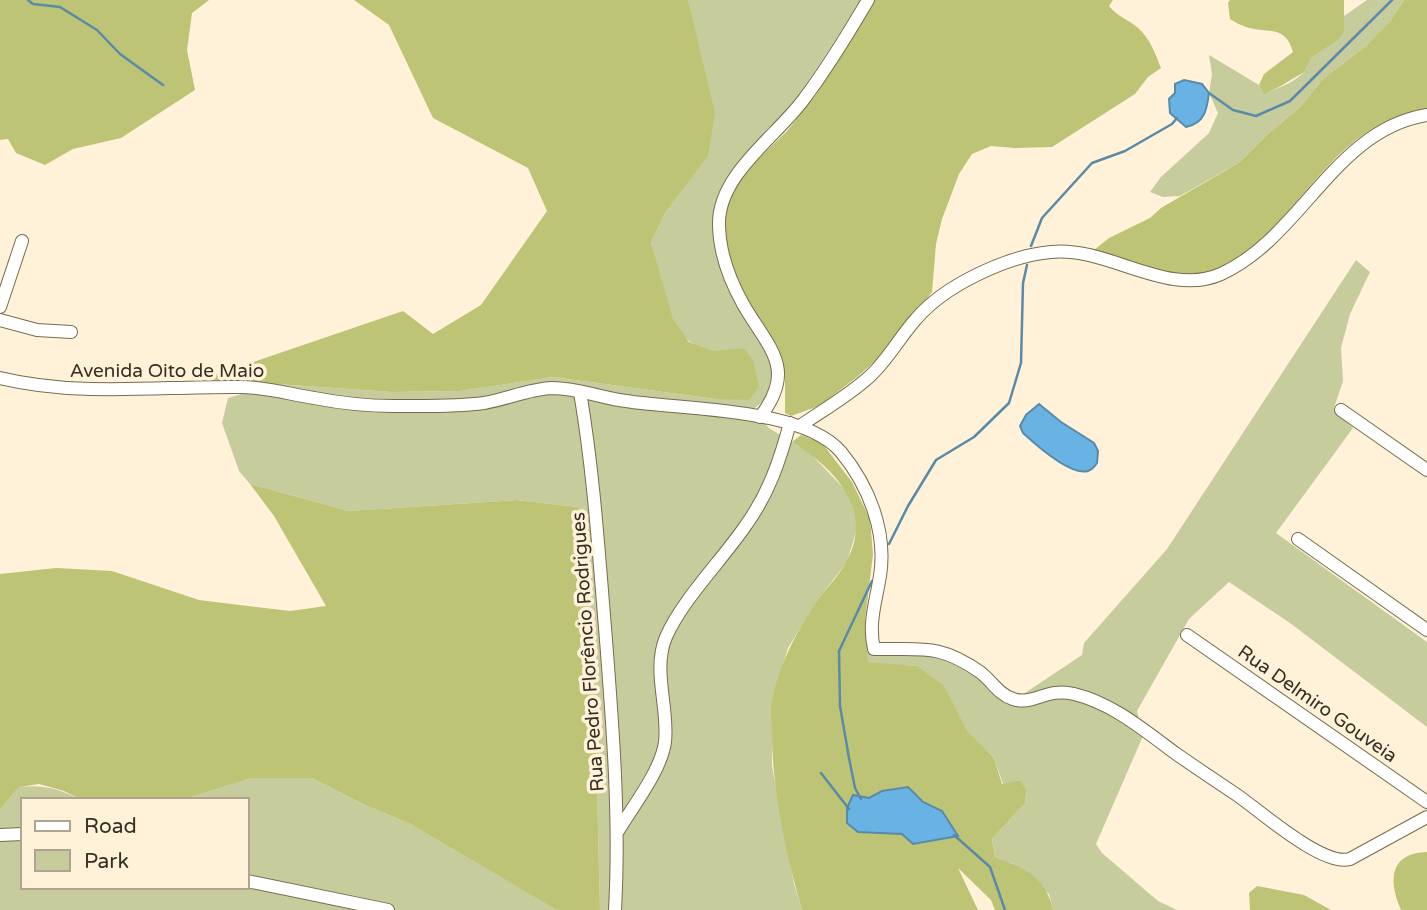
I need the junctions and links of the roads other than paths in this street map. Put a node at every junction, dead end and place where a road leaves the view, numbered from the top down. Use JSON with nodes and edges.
{"nodes":[{"id":1,"x":867,"y":0,"type":"edge"},
{"id":2,"x":1427,"y":115,"type":"edge"},
{"id":3,"x":22,"y":241,"type":"dead end"},
{"id":4,"x":0,"y":307,"type":"edge"},
{"id":5,"x":0,"y":320,"type":"edge"},
{"id":6,"x":71,"y":332,"type":"dead end"},
{"id":7,"x":0,"y":378,"type":"edge"},
{"id":8,"x":580,"y":392,"type":"junction"},
{"id":9,"x":1341,"y":410,"type":"dead end"},
{"id":10,"x":760,"y":417,"type":"junction"},
{"id":11,"x":795,"y":424,"type":"junction"},
{"id":12,"x":1427,"y":470,"type":"edge"},
{"id":13,"x":1298,"y":539,"type":"dead end"},
{"id":14,"x":1427,"y":630,"type":"edge"},
{"id":15,"x":1187,"y":635,"type":"dead end"},
{"id":16,"x":1427,"y":802,"type":"edge"},
{"id":17,"x":1427,"y":817,"type":"edge"},
{"id":18,"x":618,"y":831,"type":"junction"},
{"id":19,"x":21,"y":834,"type":"edge"},
{"id":20,"x":0,"y":835,"type":"edge"},
{"id":21,"x":248,"y":881,"type":"edge"},
{"id":22,"x":388,"y":910,"type":"edge"},
{"id":23,"x":615,"y":910,"type":"edge"}],
"edges":[{"from":1,"to":10,"type":"street"},
{"from":2,"to":11,"type":"street"},
{"from":3,"to":4,"type":"street"},
{"from":5,"to":6,"type":"street"},
{"from":7,"to":8,"type":"street","name":"Avenida Oito de Maio"},
{"from":8,"to":10,"type":"street","name":"Avenida Oito de Maio"},
{"from":8,"to":18,"type":"street","name":"Rua Pedro Florêncio Rodrigues"},
{"from":9,"to":12,"type":"street"},
{"from":10,"to":11,"type":"street","name":"Avenida Oito de Maio"},
{"from":11,"to":17,"type":"street","name":"Avenida Oito de Maio"},
{"from":11,"to":18,"type":"street"},
{"from":13,"to":14,"type":"street"},
{"from":15,"to":16,"type":"street","name":"Rua Delmiro Gouveia"},
{"from":18,"to":23,"type":"street","name":"Rua Pedro Florêncio Rodrigues"},
{"from":19,"to":20,"type":"street"},
{"from":21,"to":22,"type":"street"}]}
